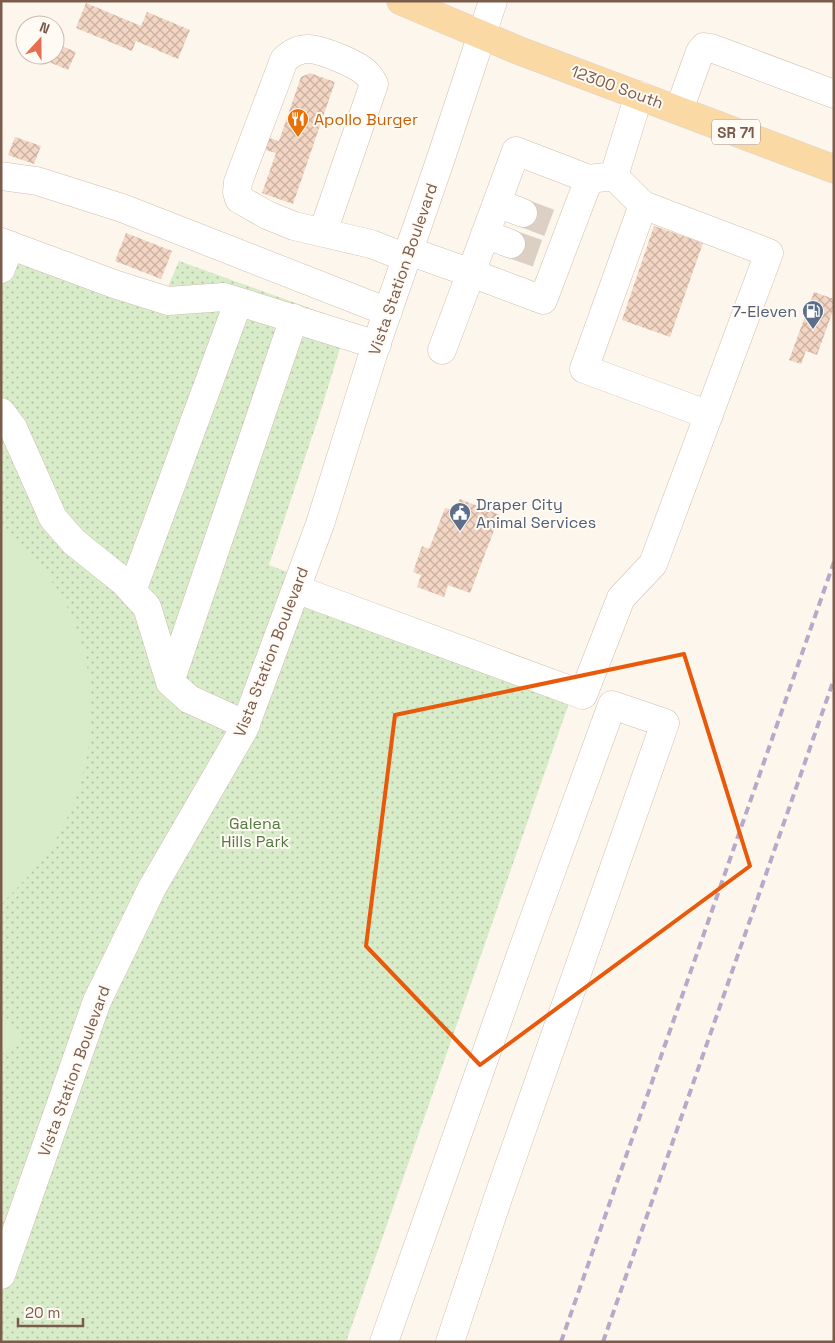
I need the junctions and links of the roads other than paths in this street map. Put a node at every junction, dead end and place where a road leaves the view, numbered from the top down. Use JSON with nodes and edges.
{"nodes":[{"id":1,"x":401,"y":1,"type":"edge"},
{"id":2,"x":493,"y":1,"type":"edge"},
{"id":3,"x":480,"y":35,"type":"junction"},
{"id":4,"x":834,"y":94,"type":"edge"},
{"id":5,"x":639,"y":95,"type":"junction"},
{"id":6,"x":679,"y":110,"type":"junction"},
{"id":7,"x":834,"y":169,"type":"edge"},
{"id":8,"x":1,"y":176,"type":"edge"},
{"id":9,"x":602,"y":177,"type":"junction"},
{"id":10,"x":497,"y":203,"type":"junction"},
{"id":11,"x":643,"y":205,"type":"junction"},
{"id":12,"x":524,"y":213,"type":"tunnel mouth"},
{"id":13,"x":324,"y":232,"type":"junction"},
{"id":14,"x":485,"y":234,"type":"junction"},
{"id":15,"x":512,"y":244,"type":"tunnel mouth"},
{"id":16,"x":4,"y":252,"type":"edge"},
{"id":17,"x":408,"y":254,"type":"junction"},
{"id":18,"x":471,"y":273,"type":"junction"},
{"id":19,"x":238,"y":302,"type":"junction"},
{"id":20,"x":388,"y":312,"type":"junction"},
{"id":21,"x":294,"y":318,"type":"junction"},
{"id":22,"x":376,"y":345,"type":"junction"},
{"id":23,"x":442,"y":350,"type":"dead end"},
{"id":24,"x":1,"y":412,"type":"edge"},
{"id":25,"x":708,"y":415,"type":"junction"},
{"id":26,"x":296,"y":589,"type":"junction"},
{"id":27,"x":132,"y":591,"type":"junction"},
{"id":28,"x":170,"y":682,"type":"junction"},
{"id":29,"x":583,"y":695,"type":"junction"},
{"id":30,"x":612,"y":705,"type":"junction"},
{"id":31,"x":246,"y":725,"type":"junction"},
{"id":32,"x":1,"y":1275,"type":"edge"},
{"id":33,"x":384,"y":1342,"type":"edge"},
{"id":34,"x":450,"y":1342,"type":"edge"}],
"edges":[{"from":1,"to":3,"type":"main road","name":"12300 South","number":"SR 71"},
{"from":2,"to":3,"type":"street","name":"Vista Station Boulevard"},
{"from":3,"to":5,"type":"main road","name":"12300 South","number":"SR 71"},
{"from":3,"to":17,"type":"street","name":"Vista Station Boulevard"},
{"from":4,"to":6,"type":"street"},
{"from":5,"to":6,"type":"main road","name":"12300 South","number":"SR 71"},
{"from":5,"to":9,"type":"street"},
{"from":6,"to":7,"type":"main road","name":"12300 South","number":"SR 71"},
{"from":8,"to":20,"type":"street"},
{"from":9,"to":10,"type":"street"},
{"from":9,"to":11,"type":"street"},
{"from":9,"to":18,"type":"street"},
{"from":10,"to":12,"type":"street"},
{"from":10,"to":14,"type":"street"},
{"from":11,"to":25,"type":"street"},
{"from":11,"to":25,"type":"street"},
{"from":13,"to":13,"type":"street"},
{"from":13,"to":17,"type":"street"},
{"from":14,"to":15,"type":"street"},
{"from":14,"to":18,"type":"street"},
{"from":16,"to":19,"type":"street"},
{"from":17,"to":18,"type":"street"},
{"from":17,"to":20,"type":"street","name":"Vista Station Boulevard"},
{"from":18,"to":23,"type":"street"},
{"from":19,"to":21,"type":"street"},
{"from":19,"to":27,"type":"street"},
{"from":20,"to":22,"type":"street","name":"Vista Station Boulevard"},
{"from":21,"to":22,"type":"street"},
{"from":21,"to":28,"type":"street"},
{"from":22,"to":26,"type":"street","name":"Vista Station Boulevard"},
{"from":24,"to":27,"type":"street"},
{"from":25,"to":29,"type":"street"},
{"from":26,"to":29,"type":"street"},
{"from":26,"to":31,"type":"street","name":"Vista Station Boulevard"},
{"from":27,"to":28,"type":"street"},
{"from":28,"to":31,"type":"street"},
{"from":29,"to":30,"type":"street"},
{"from":30,"to":33,"type":"street"},
{"from":30,"to":34,"type":"street"},
{"from":31,"to":32,"type":"street","name":"Vista Station Boulevard"}]}
